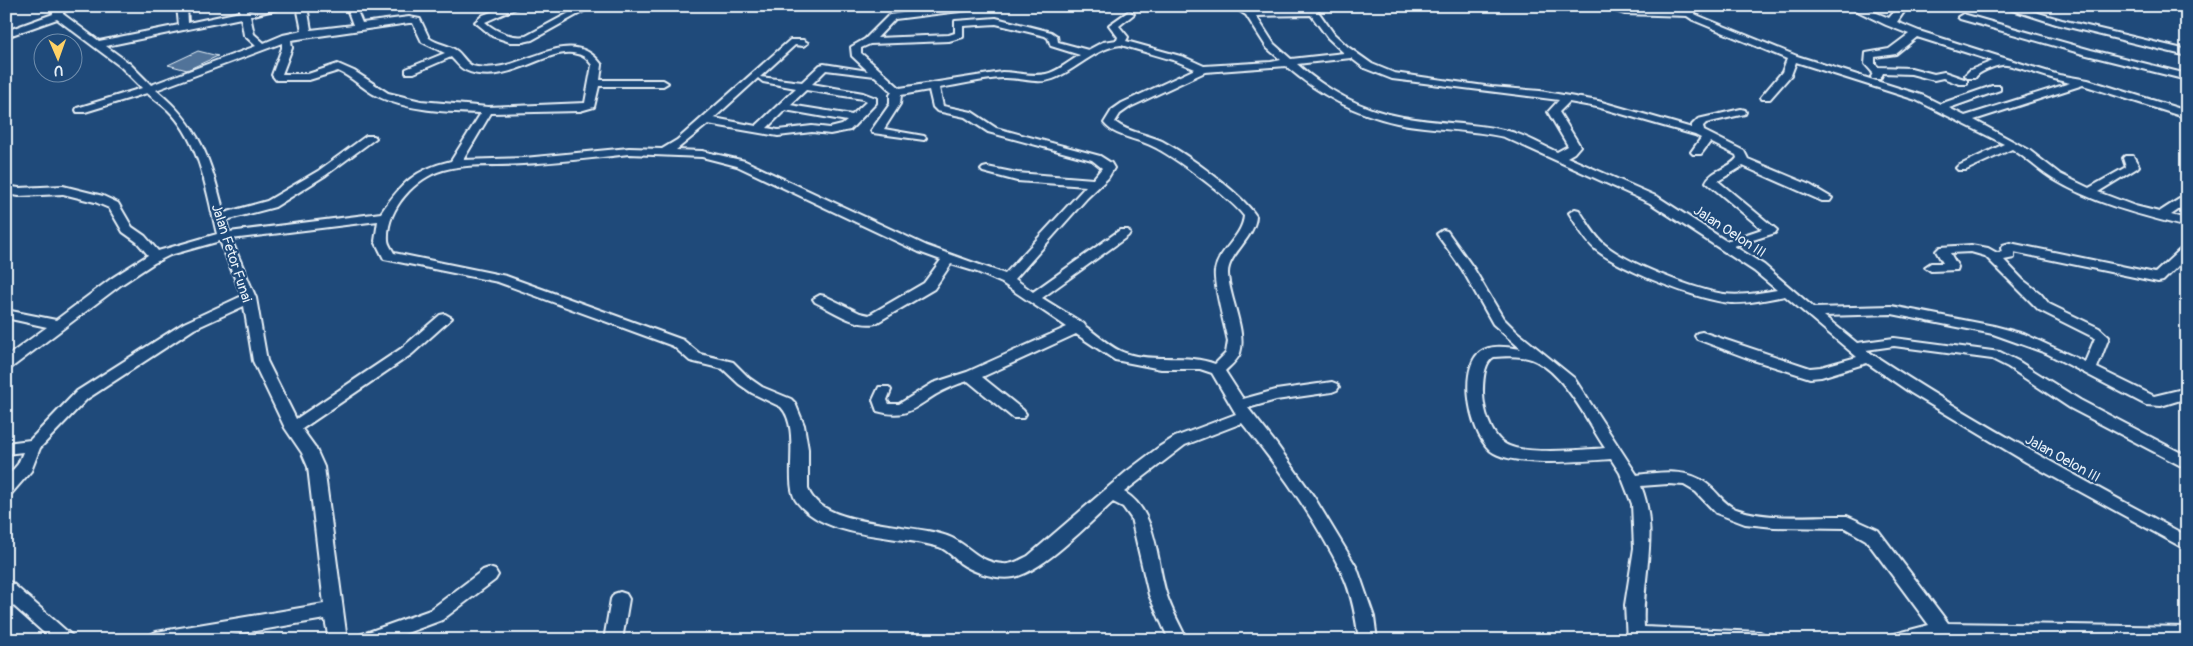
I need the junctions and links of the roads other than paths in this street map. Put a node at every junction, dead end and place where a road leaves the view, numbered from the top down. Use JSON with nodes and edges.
{"nodes":[{"id":1,"x":74,"y":6,"type":"edge"},
{"id":2,"x":182,"y":6,"type":"edge"},
{"id":3,"x":285,"y":6,"type":"edge"},
{"id":4,"x":302,"y":6,"type":"edge"},
{"id":5,"x":368,"y":6,"type":"edge"},
{"id":6,"x":517,"y":6,"type":"edge"},
{"id":7,"x":587,"y":6,"type":"edge"},
{"id":8,"x":976,"y":6,"type":"edge"},
{"id":9,"x":1236,"y":6,"type":"edge"},
{"id":10,"x":1602,"y":6,"type":"edge"},
{"id":11,"x":1851,"y":6,"type":"edge"},
{"id":12,"x":1904,"y":6,"type":"edge"},
{"id":13,"x":2004,"y":6,"type":"edge"},
{"id":14,"x":2182,"y":6,"type":"edge"},
{"id":15,"x":2187,"y":7,"type":"edge"},
{"id":16,"x":352,"y":8,"type":"edge"},
{"id":17,"x":57,"y":10,"type":"edge"},
{"id":18,"x":244,"y":10,"type":"edge"},
{"id":19,"x":1690,"y":10,"type":"edge"},
{"id":20,"x":1250,"y":13,"type":"junction"},
{"id":21,"x":1129,"y":14,"type":"dead end"},
{"id":22,"x":1963,"y":18,"type":"dead end"},
{"id":23,"x":1889,"y":23,"type":"junction"},
{"id":24,"x":358,"y":26,"type":"junction"},
{"id":25,"x":184,"y":27,"type":"junction"},
{"id":26,"x":307,"y":32,"type":"junction"},
{"id":27,"x":1916,"y":32,"type":"junction"},
{"id":28,"x":6,"y":34,"type":"edge"},
{"id":29,"x":286,"y":37,"type":"junction"},
{"id":30,"x":868,"y":41,"type":"junction"},
{"id":31,"x":1121,"y":42,"type":"junction"},
{"id":32,"x":100,"y":44,"type":"junction"},
{"id":33,"x":262,"y":46,"type":"junction"},
{"id":34,"x":453,"y":53,"type":"junction"},
{"id":35,"x":2187,"y":53,"type":"edge"},
{"id":36,"x":1089,"y":54,"type":"junction"},
{"id":37,"x":1354,"y":56,"type":"junction"},
{"id":38,"x":1793,"y":58,"type":"junction"},
{"id":39,"x":2002,"y":60,"type":"junction"},
{"id":40,"x":1289,"y":63,"type":"junction"},
{"id":41,"x":1203,"y":69,"type":"junction"},
{"id":42,"x":1876,"y":70,"type":"junction"},
{"id":43,"x":410,"y":71,"type":"dead end"},
{"id":44,"x":871,"y":74,"type":"dead end"},
{"id":45,"x":2187,"y":77,"type":"edge"},
{"id":46,"x":758,"y":78,"type":"junction"},
{"id":47,"x":1874,"y":82,"type":"junction"},
{"id":48,"x":2084,"y":82,"type":"junction"},
{"id":49,"x":594,"y":83,"type":"junction"},
{"id":50,"x":663,"y":83,"type":"dead end"},
{"id":51,"x":805,"y":86,"type":"junction"},
{"id":52,"x":933,"y":87,"type":"junction"},
{"id":53,"x":1996,"y":88,"type":"dead end"},
{"id":54,"x":149,"y":89,"type":"junction"},
{"id":55,"x":898,"y":92,"type":"junction"},
{"id":56,"x":1766,"y":97,"type":"dead end"},
{"id":57,"x":1566,"y":99,"type":"junction"},
{"id":58,"x":784,"y":107,"type":"junction"},
{"id":59,"x":1941,"y":107,"type":"junction"},
{"id":60,"x":81,"y":110,"type":"dead end"},
{"id":61,"x":488,"y":110,"type":"junction"},
{"id":62,"x":1741,"y":112,"type":"dead end"},
{"id":63,"x":2187,"y":115,"type":"edge"},
{"id":64,"x":855,"y":119,"type":"junction"},
{"id":65,"x":1966,"y":119,"type":"junction"},
{"id":66,"x":705,"y":120,"type":"junction"},
{"id":67,"x":717,"y":122,"type":"junction"},
{"id":68,"x":759,"y":129,"type":"junction"},
{"id":69,"x":1703,"y":135,"type":"junction"},
{"id":70,"x":370,"y":138,"type":"dead end"},
{"id":71,"x":920,"y":138,"type":"dead end"},
{"id":72,"x":2012,"y":145,"type":"junction"},
{"id":73,"x":666,"y":152,"type":"junction"},
{"id":74,"x":1697,"y":152,"type":"dead end"},
{"id":75,"x":686,"y":153,"type":"junction"},
{"id":76,"x":1558,"y":156,"type":"junction"},
{"id":77,"x":2129,"y":158,"type":"dead end"},
{"id":78,"x":1742,"y":161,"type":"junction"},
{"id":79,"x":455,"y":164,"type":"junction"},
{"id":80,"x":1962,"y":168,"type":"dead end"},
{"id":81,"x":987,"y":170,"type":"dead end"},
{"id":82,"x":1096,"y":182,"type":"junction"},
{"id":83,"x":6,"y":190,"type":"edge"},
{"id":84,"x":2089,"y":192,"type":"junction"},
{"id":85,"x":1826,"y":198,"type":"dead end"},
{"id":86,"x":2187,"y":198,"type":"edge"},
{"id":87,"x":1575,"y":213,"type":"dead end"},
{"id":88,"x":385,"y":216,"type":"junction"},
{"id":89,"x":2160,"y":217,"type":"junction"},
{"id":90,"x":219,"y":218,"type":"junction"},
{"id":91,"x":2187,"y":223,"type":"edge"},
{"id":92,"x":1124,"y":233,"type":"dead end"},
{"id":93,"x":1443,"y":234,"type":"dead end"},
{"id":94,"x":224,"y":236,"type":"junction"},
{"id":95,"x":1726,"y":245,"type":"junction"},
{"id":96,"x":2187,"y":250,"type":"edge"},
{"id":97,"x":156,"y":256,"type":"junction"},
{"id":98,"x":1995,"y":257,"type":"junction"},
{"id":99,"x":948,"y":258,"type":"junction"},
{"id":100,"x":1931,"y":267,"type":"dead end"},
{"id":101,"x":1007,"y":280,"type":"junction"},
{"id":102,"x":1788,"y":292,"type":"junction"},
{"id":103,"x":1034,"y":297,"type":"junction"},
{"id":104,"x":249,"y":298,"type":"junction"},
{"id":105,"x":820,"y":299,"type":"dead end"},
{"id":106,"x":1811,"y":312,"type":"junction"},
{"id":107,"x":6,"y":314,"type":"edge"},
{"id":108,"x":445,"y":318,"type":"dead end"},
{"id":109,"x":60,"y":325,"type":"junction"},
{"id":110,"x":1079,"y":327,"type":"junction"},
{"id":111,"x":1702,"y":336,"type":"dead end"},
{"id":112,"x":1854,"y":348,"type":"junction"},
{"id":113,"x":1540,"y":356,"type":"junction"},
{"id":114,"x":1869,"y":358,"type":"junction"},
{"id":115,"x":6,"y":365,"type":"edge"},
{"id":116,"x":1217,"y":370,"type":"junction"},
{"id":117,"x":2089,"y":370,"type":"junction"},
{"id":118,"x":971,"y":376,"type":"junction"},
{"id":119,"x":1332,"y":387,"type":"dead end"},
{"id":120,"x":884,"y":390,"type":"dead end"},
{"id":121,"x":2187,"y":393,"type":"edge"},
{"id":122,"x":1241,"y":410,"type":"junction"},
{"id":123,"x":1018,"y":414,"type":"dead end"},
{"id":124,"x":293,"y":428,"type":"junction"},
{"id":125,"x":34,"y":445,"type":"junction"},
{"id":126,"x":6,"y":449,"type":"edge"},
{"id":127,"x":1616,"y":452,"type":"junction"},
{"id":128,"x":2187,"y":463,"type":"edge"},
{"id":129,"x":1632,"y":480,"type":"junction"},
{"id":130,"x":6,"y":489,"type":"edge"},
{"id":131,"x":1113,"y":494,"type":"junction"},
{"id":132,"x":2187,"y":544,"type":"edge"},
{"id":133,"x":489,"y":575,"type":"dead end"},
{"id":134,"x":6,"y":588,"type":"edge"},
{"id":135,"x":620,"y":599,"type":"dead end"},
{"id":136,"x":332,"y":610,"type":"junction"},
{"id":137,"x":1943,"y":632,"type":"junction"},
{"id":138,"x":2187,"y":635,"type":"edge"},
{"id":139,"x":1636,"y":637,"type":"edge"},
{"id":140,"x":65,"y":640,"type":"edge"},
{"id":141,"x":156,"y":640,"type":"edge"},
{"id":142,"x":338,"y":640,"type":"edge"},
{"id":143,"x":366,"y":640,"type":"edge"},
{"id":144,"x":613,"y":640,"type":"edge"},
{"id":145,"x":1178,"y":640,"type":"edge"},
{"id":146,"x":1368,"y":640,"type":"edge"},
{"id":147,"x":1760,"y":640,"type":"edge"},
{"id":148,"x":1897,"y":640,"type":"edge"}],
"edges":[{"from":1,"to":17,"type":"street"},
{"from":2,"to":25,"type":"street"},
{"from":3,"to":18,"type":"street"},
{"from":4,"to":26,"type":"street"},
{"from":5,"to":16,"type":"street"},
{"from":6,"to":7,"type":"street"},
{"from":8,"to":30,"type":"street"},
{"from":9,"to":20,"type":"street"},
{"from":10,"to":19,"type":"street"},
{"from":11,"to":23,"type":"street"},
{"from":12,"to":23,"type":"street"},
{"from":13,"to":35,"type":"street"},
{"from":14,"to":15,"type":"street"},
{"from":16,"to":24,"type":"street"},
{"from":17,"to":28,"type":"street"},
{"from":17,"to":32,"type":"street","name":"Jalan Fetor Funai"},
{"from":18,"to":25,"type":"street"},
{"from":18,"to":33,"type":"street"},
{"from":19,"to":38,"type":"street"},
{"from":20,"to":37,"type":"street"},
{"from":20,"to":40,"type":"street","name":"Jalan Oelon III"},
{"from":21,"to":31,"type":"street"},
{"from":22,"to":45,"type":"street"},
{"from":23,"to":27,"type":"street"},
{"from":24,"to":26,"type":"street"},
{"from":24,"to":34,"type":"street"},
{"from":25,"to":32,"type":"street"},
{"from":26,"to":29,"type":"street"},
{"from":27,"to":39,"type":"street"},
{"from":27,"to":42,"type":"street"},
{"from":29,"to":33,"type":"street"},
{"from":29,"to":61,"type":"street"},
{"from":30,"to":36,"type":"street"},
{"from":30,"to":55,"type":"street"},
{"from":31,"to":36,"type":"street"},
{"from":31,"to":41,"type":"street"},
{"from":32,"to":54,"type":"street","name":"Jalan Fetor Funai"},
{"from":33,"to":54,"type":"street"},
{"from":34,"to":43,"type":"street"},
{"from":34,"to":49,"type":"street"},
{"from":36,"to":52,"type":"street"},
{"from":37,"to":40,"type":"street"},
{"from":37,"to":57,"type":"street"},
{"from":38,"to":47,"type":"street"},
{"from":38,"to":56,"type":"street"},
{"from":39,"to":42,"type":"street"},
{"from":39,"to":48,"type":"street"},
{"from":40,"to":41,"type":"street"},
{"from":40,"to":76,"type":"street","name":"Jalan Oelon III"},
{"from":41,"to":116,"type":"street"},
{"from":42,"to":47,"type":"street"},
{"from":44,"to":51,"type":"street"},
{"from":46,"to":51,"type":"street"},
{"from":46,"to":66,"type":"street"},
{"from":46,"to":67,"type":"street"},
{"from":47,"to":59,"type":"street"},
{"from":48,"to":63,"type":"street"},
{"from":48,"to":65,"type":"street"},
{"from":49,"to":50,"type":"street"},
{"from":49,"to":61,"type":"street"},
{"from":51,"to":58,"type":"street"},
{"from":51,"to":64,"type":"street"},
{"from":52,"to":55,"type":"street"},
{"from":52,"to":82,"type":"street"},
{"from":53,"to":59,"type":"street"},
{"from":54,"to":60,"type":"street"},
{"from":54,"to":90,"type":"street","name":"Jalan Fetor Funai"},
{"from":55,"to":71,"type":"street"},
{"from":57,"to":69,"type":"street"},
{"from":57,"to":76,"type":"street"},
{"from":58,"to":64,"type":"street"},
{"from":58,"to":68,"type":"street"},
{"from":59,"to":65,"type":"street"},
{"from":61,"to":79,"type":"street"},
{"from":62,"to":69,"type":"street"},
{"from":64,"to":68,"type":"street"},
{"from":65,"to":72,"type":"street"},
{"from":66,"to":67,"type":"street"},
{"from":66,"to":73,"type":"street"},
{"from":67,"to":68,"type":"street"},
{"from":67,"to":75,"type":"street"},
{"from":69,"to":74,"type":"street"},
{"from":69,"to":78,"type":"street"},
{"from":70,"to":90,"type":"street"},
{"from":72,"to":80,"type":"street"},
{"from":72,"to":84,"type":"street"},
{"from":73,"to":75,"type":"street"},
{"from":73,"to":79,"type":"street"},
{"from":75,"to":99,"type":"street"},
{"from":76,"to":95,"type":"street","name":"Jalan Oelon III"},
{"from":77,"to":84,"type":"street"},
{"from":78,"to":85,"type":"street"},
{"from":78,"to":95,"type":"street"},
{"from":79,"to":88,"type":"street"},
{"from":81,"to":82,"type":"street"},
{"from":82,"to":101,"type":"street"},
{"from":83,"to":97,"type":"street"},
{"from":84,"to":89,"type":"street"},
{"from":86,"to":89,"type":"street"},
{"from":87,"to":102,"type":"street"},
{"from":88,"to":94,"type":"street"},
{"from":88,"to":131,"type":"street"},
{"from":89,"to":91,"type":"street"},
{"from":90,"to":94,"type":"street","name":"Jalan Fetor Funai"},
{"from":92,"to":103,"type":"street"},
{"from":93,"to":113,"type":"street"},
{"from":94,"to":97,"type":"street"},
{"from":94,"to":104,"type":"street","name":"Jalan Fetor Funai"},
{"from":95,"to":102,"type":"street","name":"Jalan Oelon III"},
{"from":96,"to":98,"type":"street"},
{"from":97,"to":109,"type":"street"},
{"from":98,"to":100,"type":"street"},
{"from":98,"to":117,"type":"street"},
{"from":99,"to":101,"type":"street"},
{"from":99,"to":105,"type":"street"},
{"from":101,"to":103,"type":"street"},
{"from":102,"to":106,"type":"street","name":"Jalan Oelon III"},
{"from":103,"to":110,"type":"street"},
{"from":104,"to":124,"type":"street","name":"Jalan Fetor Funai"},
{"from":104,"to":125,"type":"street"},
{"from":106,"to":112,"type":"street","name":"Jalan Oelon III"},
{"from":106,"to":117,"type":"street"},
{"from":107,"to":109,"type":"street"},
{"from":108,"to":124,"type":"street"},
{"from":109,"to":115,"type":"street"},
{"from":110,"to":116,"type":"street"},
{"from":110,"to":118,"type":"street"},
{"from":111,"to":114,"type":"street"},
{"from":112,"to":114,"type":"street","name":"Jalan Oelon III"},
{"from":112,"to":128,"type":"street"},
{"from":113,"to":127,"type":"street"},
{"from":113,"to":127,"type":"street"},
{"from":114,"to":132,"type":"street","name":"Jalan Oelon III"},
{"from":116,"to":122,"type":"street"},
{"from":117,"to":121,"type":"street"},
{"from":118,"to":120,"type":"street"},
{"from":118,"to":123,"type":"street"},
{"from":119,"to":122,"type":"street"},
{"from":122,"to":131,"type":"street"},
{"from":122,"to":146,"type":"street"},
{"from":124,"to":136,"type":"street","name":"Jalan Fetor Funai"},
{"from":125,"to":126,"type":"street"},
{"from":125,"to":130,"type":"street"},
{"from":127,"to":129,"type":"street"},
{"from":129,"to":137,"type":"street"},
{"from":129,"to":139,"type":"street"},
{"from":131,"to":145,"type":"street"},
{"from":133,"to":143,"type":"street"},
{"from":134,"to":140,"type":"street"},
{"from":135,"to":144,"type":"street"},
{"from":136,"to":141,"type":"street"},
{"from":136,"to":142,"type":"street","name":"Jalan Fetor Funai"},
{"from":137,"to":138,"type":"street"},
{"from":137,"to":148,"type":"street"},
{"from":139,"to":147,"type":"street"}]}
